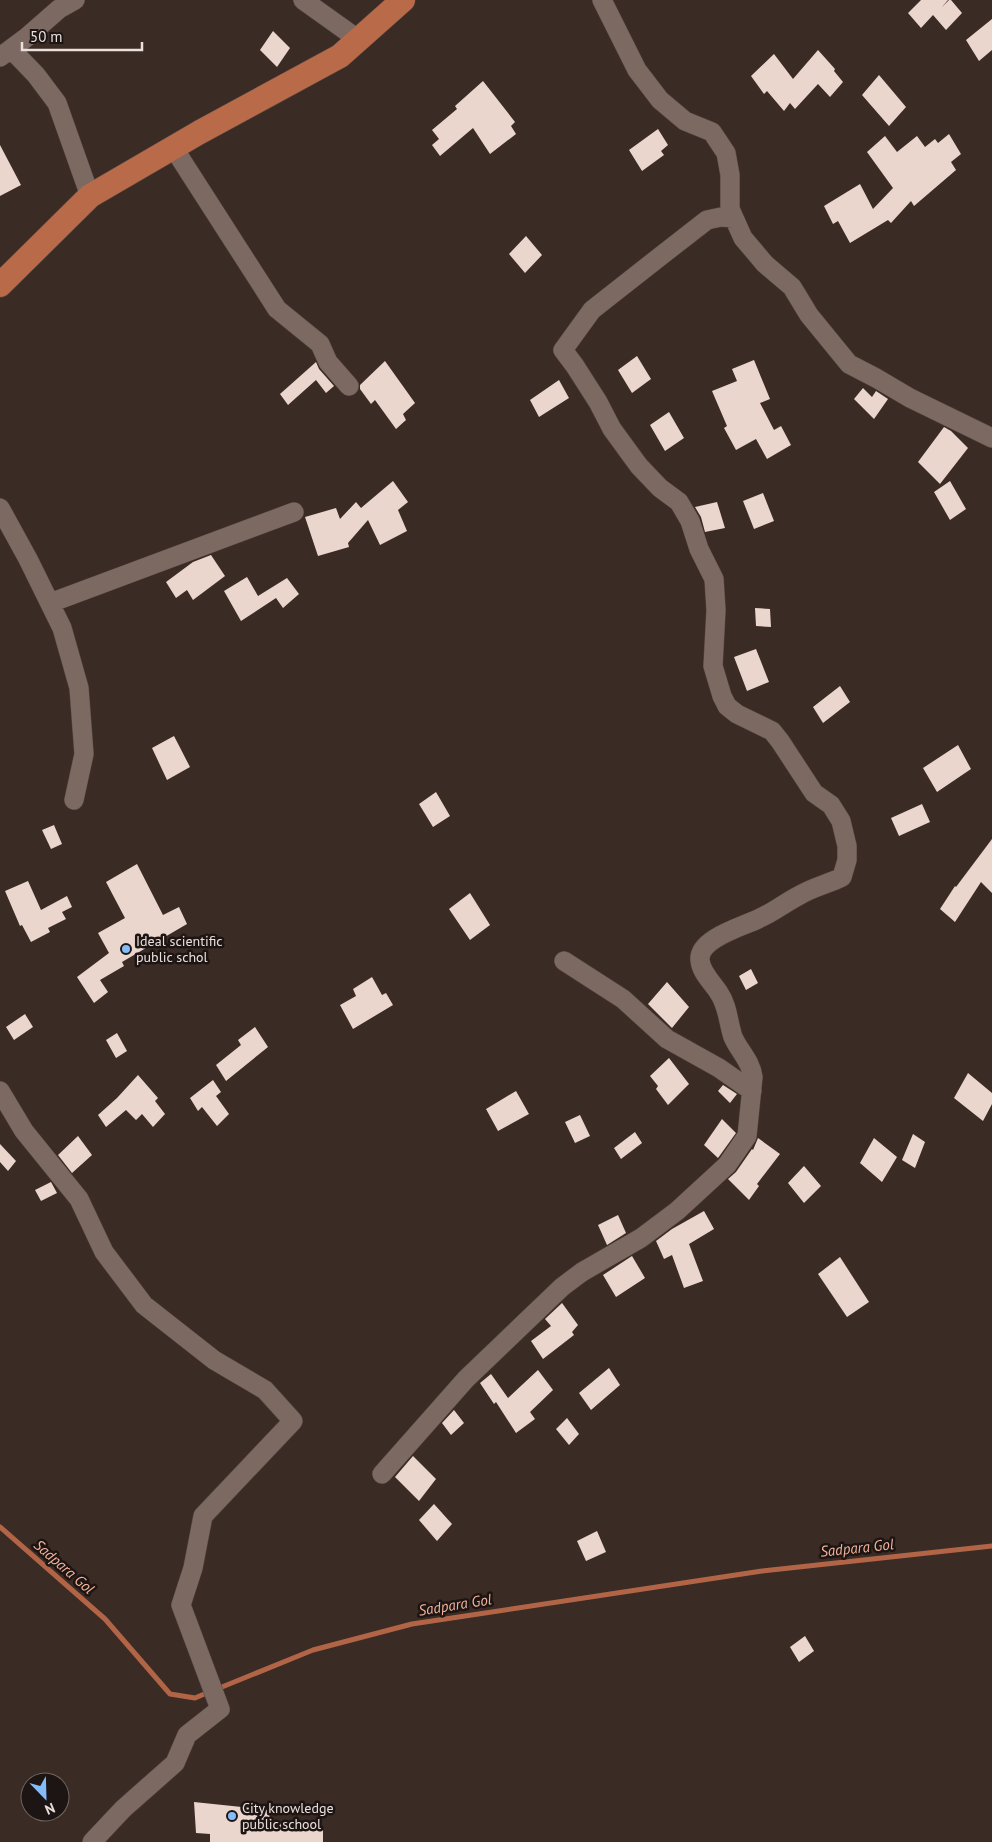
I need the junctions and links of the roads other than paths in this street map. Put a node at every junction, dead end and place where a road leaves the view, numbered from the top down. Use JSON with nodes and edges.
{"nodes":[{"id":1,"x":75,"y":0,"type":"edge"},
{"id":2,"x":302,"y":0,"type":"edge"},
{"id":3,"x":403,"y":0,"type":"edge"},
{"id":4,"x":602,"y":0,"type":"edge"},
{"id":5,"x":359,"y":40,"type":"junction"},
{"id":6,"x":5,"y":53,"type":"edge"},
{"id":7,"x":173,"y":147,"type":"junction"},
{"id":8,"x":90,"y":196,"type":"junction"},
{"id":9,"x":734,"y":218,"type":"junction"},
{"id":10,"x":0,"y":285,"type":"edge"},
{"id":11,"x":349,"y":386,"type":"dead end"},
{"id":12,"x":992,"y":438,"type":"edge"},
{"id":13,"x":0,"y":508,"type":"edge"},
{"id":14,"x":294,"y":512,"type":"dead end"},
{"id":15,"x":50,"y":603,"type":"junction"},
{"id":16,"x":74,"y":800,"type":"dead end"},
{"id":17,"x":564,"y":961,"type":"dead end"},
{"id":18,"x":0,"y":1091,"type":"edge"},
{"id":19,"x":752,"y":1091,"type":"junction"},
{"id":20,"x":382,"y":1474,"type":"dead end"},
{"id":21,"x":92,"y":1842,"type":"edge"}],
"edges":[{"from":1,"to":6,"type":"street"},
{"from":2,"to":5,"type":"street"},
{"from":3,"to":5,"type":"main road"},
{"from":4,"to":9,"type":"street"},
{"from":5,"to":7,"type":"main road"},
{"from":6,"to":8,"type":"street"},
{"from":7,"to":8,"type":"main road"},
{"from":7,"to":11,"type":"street"},
{"from":8,"to":10,"type":"main road"},
{"from":9,"to":12,"type":"street"},
{"from":9,"to":19,"type":"street"},
{"from":13,"to":15,"type":"street"},
{"from":14,"to":15,"type":"street"},
{"from":15,"to":16,"type":"street"},
{"from":17,"to":19,"type":"street"},
{"from":18,"to":21,"type":"street"},
{"from":19,"to":20,"type":"street"}]}
